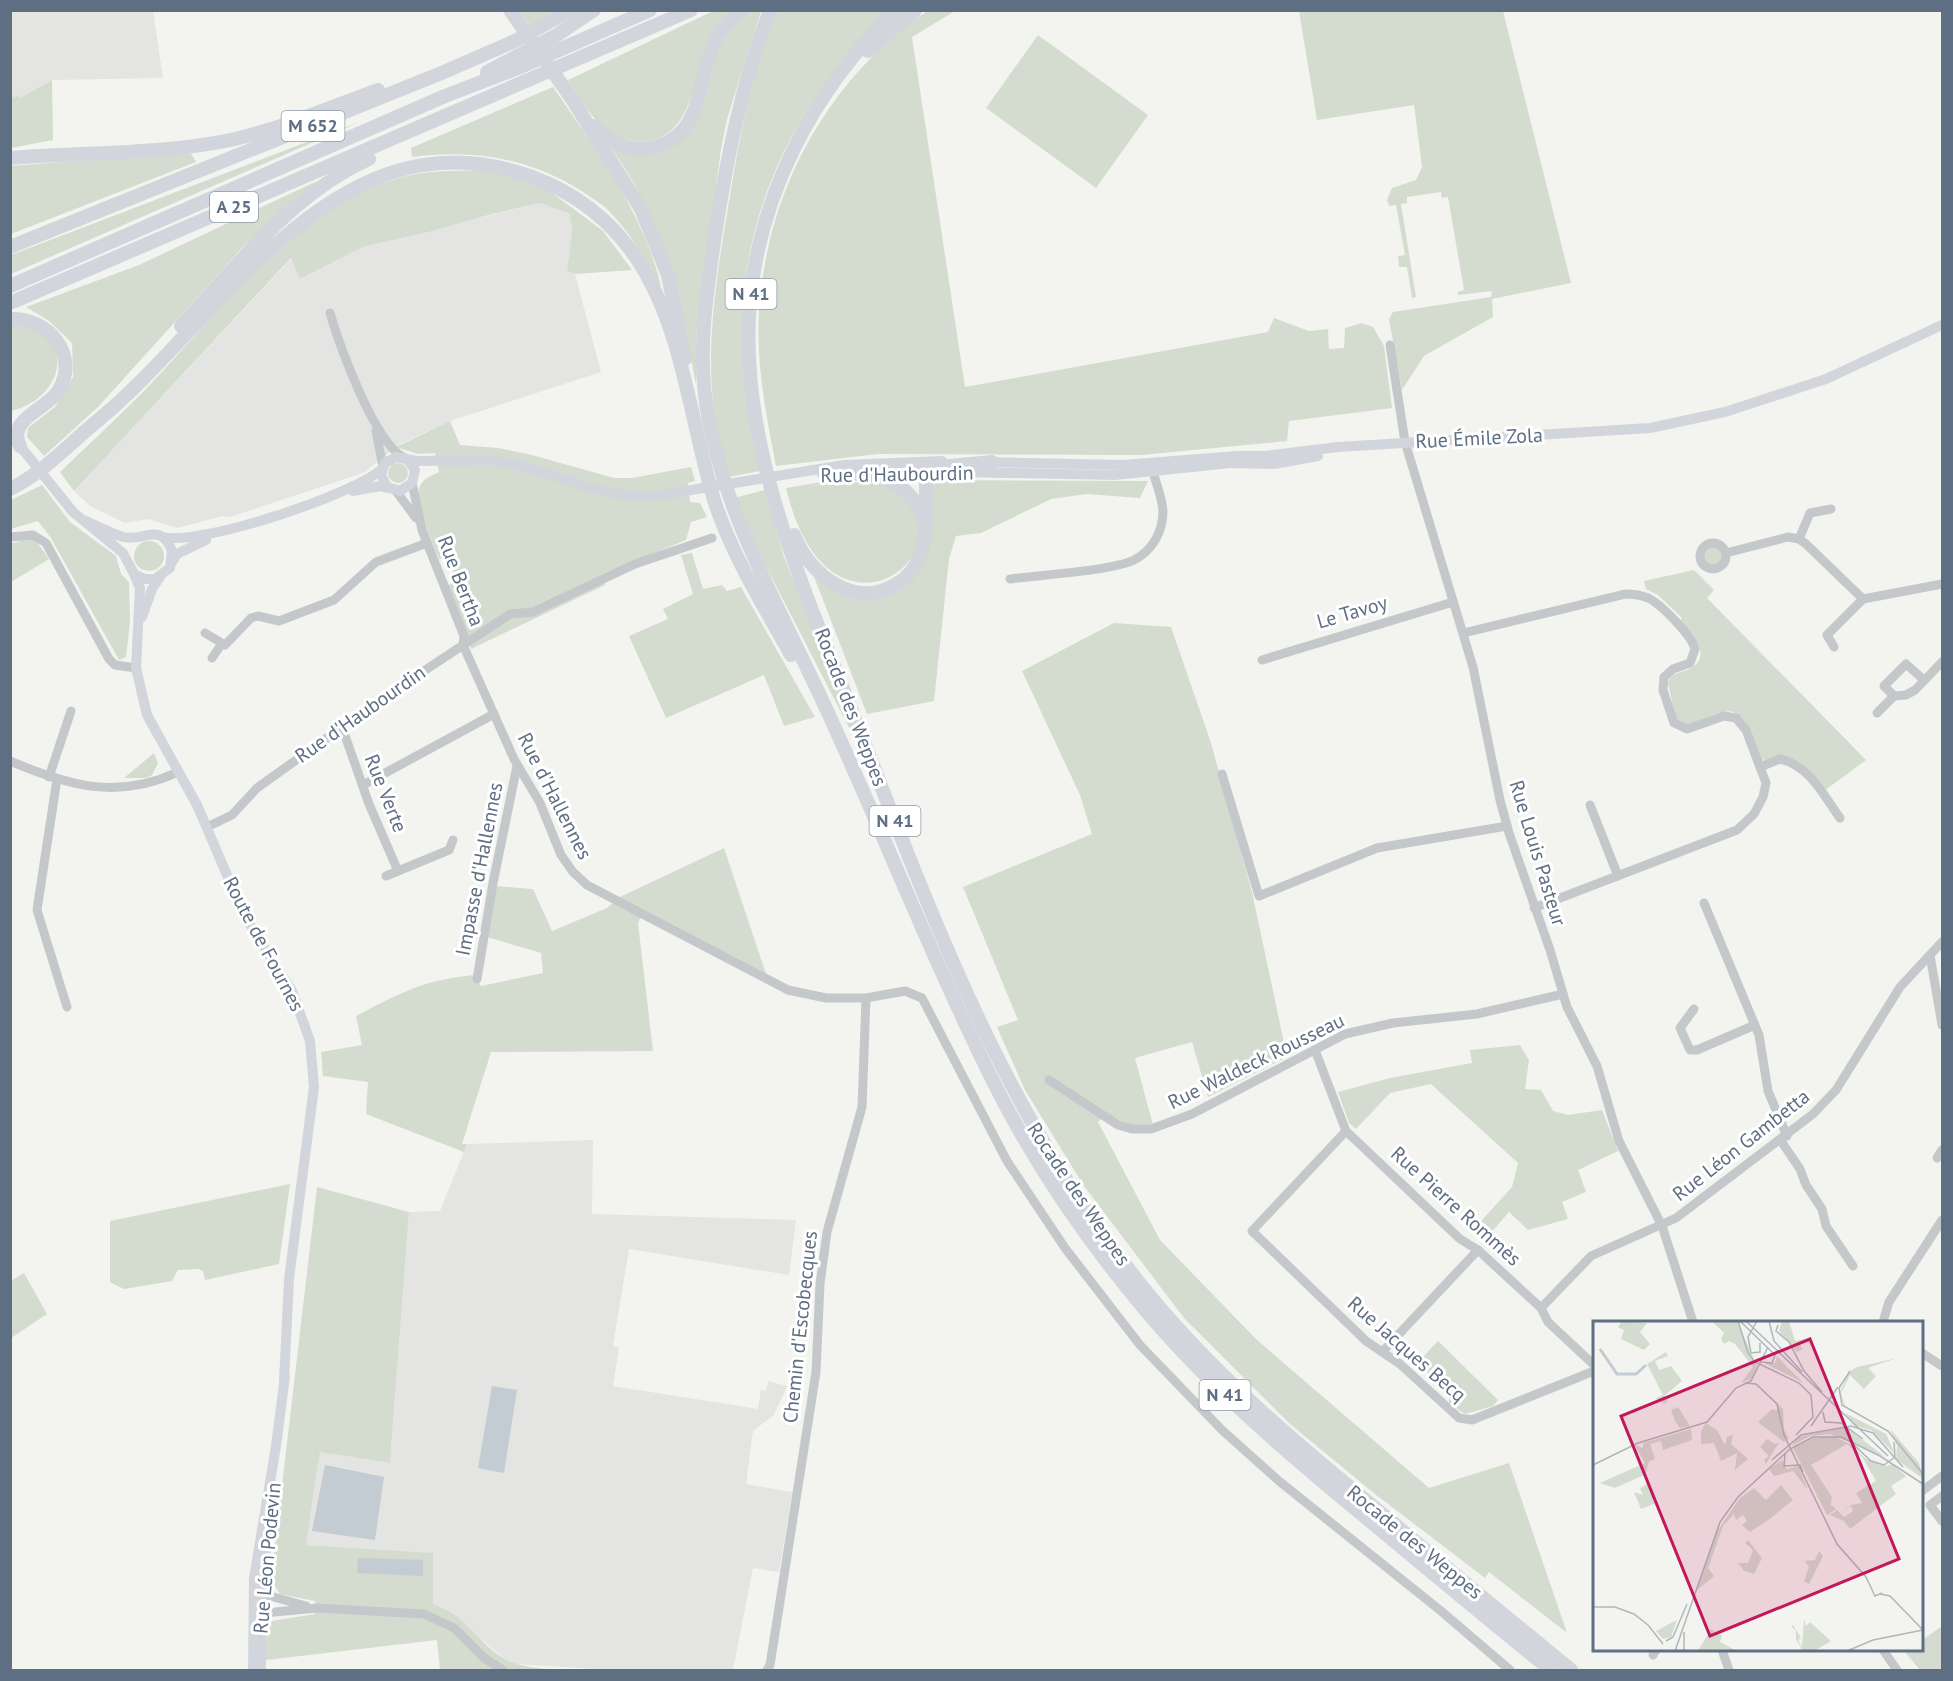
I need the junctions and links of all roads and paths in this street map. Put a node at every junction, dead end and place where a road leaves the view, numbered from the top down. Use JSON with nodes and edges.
{"nodes":[{"id":1,"x":572,"y":10,"type":"edge"},
{"id":2,"x":594,"y":10,"type":"edge"},
{"id":3,"x":650,"y":10,"type":"edge"},
{"id":4,"x":691,"y":10,"type":"edge"},
{"id":5,"x":743,"y":10,"type":"edge"},
{"id":6,"x":896,"y":10,"type":"edge"},
{"id":7,"x":915,"y":10,"type":"edge"},
{"id":8,"x":510,"y":11,"type":"edge"},
{"id":9,"x":768,"y":16,"type":"edge"},
{"id":10,"x":444,"y":72,"type":"junction"},
{"id":11,"x":544,"y":74,"type":"junction"},
{"id":12,"x":445,"y":96,"type":"junction"},
{"id":13,"x":572,"y":99,"type":"junction"},
{"id":14,"x":805,"y":130,"type":"junction"},
{"id":15,"x":10,"y":158,"type":"edge"},
{"id":16,"x":10,"y":247,"type":"edge"},
{"id":17,"x":10,"y":285,"type":"edge"},
{"id":18,"x":10,"y":303,"type":"edge"},
{"id":19,"x":330,"y":314,"type":"dead end"},
{"id":20,"x":10,"y":319,"type":"edge"},
{"id":21,"x":1942,"y":325,"type":"edge"},
{"id":22,"x":1390,"y":345,"type":"dead end"},
{"id":23,"x":53,"y":397,"type":"junction"},
{"id":24,"x":369,"y":411,"type":"junction"},
{"id":25,"x":10,"y":418,"type":"edge"},
{"id":26,"x":693,"y":420,"type":"junction"},
{"id":27,"x":96,"y":422,"type":"junction"},
{"id":28,"x":1405,"y":442,"type":"junction"},
{"id":29,"x":19,"y":445,"type":"edge"},
{"id":30,"x":405,"y":458,"type":"junction"},
{"id":31,"x":453,"y":460,"type":"junction"},
{"id":32,"x":997,"y":466,"type":"junction"},
{"id":33,"x":382,"y":468,"type":"junction"},
{"id":34,"x":767,"y":468,"type":"junction"},
{"id":35,"x":1152,"y":468,"type":"junction"},
{"id":36,"x":926,"y":471,"type":"junction"},
{"id":37,"x":851,"y":473,"type":"junction"},
{"id":38,"x":795,"y":475,"type":"junction"},
{"id":39,"x":414,"y":480,"type":"junction"},
{"id":40,"x":10,"y":489,"type":"edge"},
{"id":41,"x":393,"y":489,"type":"junction"},
{"id":42,"x":337,"y":494,"type":"junction"},
{"id":43,"x":1831,"y":509,"type":"dead end"},
{"id":44,"x":84,"y":520,"type":"junction"},
{"id":45,"x":422,"y":530,"type":"junction"},
{"id":46,"x":222,"y":532,"type":"junction"},
{"id":47,"x":925,"y":533,"type":"junction"},
{"id":48,"x":140,"y":536,"type":"junction"},
{"id":49,"x":10,"y":537,"type":"edge"},
{"id":50,"x":163,"y":537,"type":"junction"},
{"id":51,"x":712,"y":538,"type":"dead end"},
{"id":52,"x":1799,"y":539,"type":"junction"},
{"id":53,"x":427,"y":543,"type":"junction"},
{"id":54,"x":1726,"y":553,"type":"dead end"},
{"id":55,"x":127,"y":561,"type":"junction"},
{"id":56,"x":172,"y":562,"type":"junction"},
{"id":57,"x":135,"y":574,"type":"junction"},
{"id":58,"x":160,"y":577,"type":"junction"},
{"id":59,"x":1010,"y":579,"type":"dead end"},
{"id":60,"x":1942,"y":584,"type":"edge"},
{"id":61,"x":1863,"y":599,"type":"junction"},
{"id":62,"x":1453,"y":602,"type":"junction"},
{"id":63,"x":137,"y":632,"type":"junction"},
{"id":64,"x":205,"y":633,"type":"dead end"},
{"id":65,"x":1463,"y":633,"type":"junction"},
{"id":66,"x":221,"y":645,"type":"junction"},
{"id":67,"x":463,"y":645,"type":"junction"},
{"id":68,"x":1834,"y":647,"type":"dead end"},
{"id":69,"x":212,"y":658,"type":"dead end"},
{"id":70,"x":1262,"y":660,"type":"dead end"},
{"id":71,"x":1942,"y":662,"type":"edge"},
{"id":72,"x":136,"y":668,"type":"junction"},
{"id":73,"x":1924,"y":680,"type":"junction"},
{"id":74,"x":1894,"y":696,"type":"junction"},
{"id":75,"x":71,"y":711,"type":"dead end"},
{"id":76,"x":1877,"y":713,"type":"dead end"},
{"id":77,"x":494,"y":714,"type":"junction"},
{"id":78,"x":342,"y":727,"type":"junction"},
{"id":79,"x":10,"y":761,"type":"edge"},
{"id":80,"x":517,"y":766,"type":"junction"},
{"id":81,"x":1760,"y":767,"type":"junction"},
{"id":82,"x":178,"y":772,"type":"junction"},
{"id":83,"x":855,"y":773,"type":"junction"},
{"id":84,"x":1222,"y":774,"type":"dead end"},
{"id":85,"x":53,"y":778,"type":"junction"},
{"id":86,"x":363,"y":785,"type":"junction"},
{"id":87,"x":1590,"y":805,"type":"dead end"},
{"id":88,"x":1840,"y":818,"type":"dead end"},
{"id":89,"x":1507,"y":826,"type":"junction"},
{"id":90,"x":207,"y":827,"type":"junction"},
{"id":91,"x":453,"y":840,"type":"dead end"},
{"id":92,"x":398,"y":871,"type":"junction"},
{"id":93,"x":386,"y":876,"type":"dead end"},
{"id":94,"x":1618,"y":876,"type":"junction"},
{"id":95,"x":1704,"y":903,"type":"dead end"},
{"id":96,"x":1534,"y":908,"type":"junction"},
{"id":97,"x":1942,"y":942,"type":"edge"},
{"id":98,"x":1930,"y":955,"type":"junction"},
{"id":99,"x":477,"y":978,"type":"dead end"},
{"id":100,"x":1563,"y":994,"type":"junction"},
{"id":101,"x":866,"y":998,"type":"junction"},
{"id":102,"x":67,"y":1007,"type":"dead end"},
{"id":103,"x":1694,"y":1009,"type":"dead end"},
{"id":104,"x":1755,"y":1025,"type":"junction"},
{"id":105,"x":1942,"y":1025,"type":"edge"},
{"id":106,"x":1315,"y":1050,"type":"junction"},
{"id":107,"x":1049,"y":1080,"type":"dead end"},
{"id":108,"x":310,"y":1125,"type":"joint"},
{"id":109,"x":1346,"y":1131,"type":"junction"},
{"id":110,"x":1784,"y":1139,"type":"junction"},
{"id":111,"x":1942,"y":1220,"type":"edge"},
{"id":112,"x":1662,"y":1226,"type":"junction"},
{"id":113,"x":1478,"y":1250,"type":"junction"},
{"id":114,"x":1853,"y":1266,"type":"dead end"},
{"id":115,"x":1541,"y":1308,"type":"junction"},
{"id":116,"x":1693,"y":1321,"type":"edge"},
{"id":117,"x":1884,"y":1321,"type":"edge"},
{"id":118,"x":1382,"y":1352,"type":"junction"},
{"id":119,"x":1923,"y":1354,"type":"edge"},
{"id":120,"x":1593,"y":1364,"type":"edge"},
{"id":121,"x":1942,"y":1366,"type":"edge"},
{"id":122,"x":1593,"y":1371,"type":"edge"},
{"id":123,"x":1942,"y":1476,"type":"edge"},
{"id":124,"x":1923,"y":1491,"type":"edge"},
{"id":125,"x":1923,"y":1494,"type":"edge"},
{"id":126,"x":1942,"y":1496,"type":"edge"},
{"id":127,"x":1930,"y":1505,"type":"junction"},
{"id":128,"x":1942,"y":1521,"type":"edge"},
{"id":129,"x":257,"y":1592,"type":"junction"},
{"id":130,"x":317,"y":1608,"type":"junction"},
{"id":131,"x":256,"y":1614,"type":"junction"},
{"id":132,"x":1722,"y":1651,"type":"edge"},
{"id":133,"x":1884,"y":1651,"type":"edge"},
{"id":134,"x":1546,"y":1668,"type":"edge"},
{"id":135,"x":253,"y":1671,"type":"edge"},
{"id":136,"x":261,"y":1671,"type":"edge"},
{"id":137,"x":502,"y":1671,"type":"edge"},
{"id":138,"x":767,"y":1671,"type":"edge"},
{"id":139,"x":1510,"y":1671,"type":"edge"},
{"id":140,"x":1571,"y":1671,"type":"edge"},
{"id":141,"x":1729,"y":1671,"type":"edge"},
{"id":142,"x":1897,"y":1671,"type":"edge"}],
"edges":[{"from":1,"to":10,"type":"highway","number":"M 652"},
{"from":2,"to":12,"type":"highway"},
{"from":3,"to":12,"type":"highway","number":"A 25"},
{"from":4,"to":11,"type":"highway","number":"A 25"},
{"from":5,"to":13,"type":"highway"},
{"from":6,"to":14,"type":"highway"},
{"from":7,"to":14,"type":"highway"},
{"from":8,"to":13,"type":"highway"},
{"from":9,"to":83,"type":"highway","number":"N 41"},
{"from":10,"to":15,"type":"highway"},
{"from":10,"to":16,"type":"highway","number":"M 652"},
{"from":11,"to":18,"type":"highway","number":"A 25"},
{"from":11,"to":27,"type":"highway"},
{"from":12,"to":17,"type":"highway","number":"A 25"},
{"from":13,"to":26,"type":"highway"},
{"from":14,"to":34,"type":"highway","number":"N 41"},
{"from":19,"to":24,"type":"street"},
{"from":20,"to":23,"type":"highway"},
{"from":21,"to":28,"type":"main road","name":"Rue Émile Zola"},
{"from":22,"to":28,"type":"street","name":"Rue Louis Pasteur"},
{"from":23,"to":25,"type":"highway"},
{"from":23,"to":29,"type":"highway"},
{"from":24,"to":30,"type":"street"},
{"from":24,"to":33,"type":"street"},
{"from":26,"to":27,"type":"highway"},
{"from":26,"to":83,"type":"highway"},
{"from":27,"to":40,"type":"highway"},
{"from":28,"to":35,"type":"main road","name":"Rue Émile Zola"},
{"from":28,"to":62,"type":"street","name":"Rue Louis Pasteur"},
{"from":29,"to":44,"type":"main road"},
{"from":30,"to":31,"type":"main road"},
{"from":30,"to":33,"type":"main road"},
{"from":30,"to":39,"type":"main road"},
{"from":31,"to":38,"type":"main road","name":"Rue d'Haubourdin"},
{"from":31,"to":39,"type":"main road"},
{"from":32,"to":35,"type":"main road"},
{"from":32,"to":36,"type":"highway"},
{"from":32,"to":38,"type":"main road","name":"Rue d'Haubourdin"},
{"from":33,"to":41,"type":"main road"},
{"from":33,"to":42,"type":"main road"},
{"from":34,"to":47,"type":"highway"},
{"from":34,"to":140,"type":"highway","name":"Rocade des Weppes","number":"N 41"},
{"from":35,"to":59,"type":"street"},
{"from":36,"to":37,"type":"main road","name":"Rue d'Haubourdin"},
{"from":36,"to":47,"type":"highway"},
{"from":37,"to":38,"type":"main road","name":"Rue d'Haubourdin"},
{"from":37,"to":47,"type":"highway"},
{"from":39,"to":41,"type":"main road"},
{"from":39,"to":45,"type":"street","name":"Rue Bertha"},
{"from":41,"to":42,"type":"main road"},
{"from":41,"to":45,"type":"street","name":"Rue Bertha"},
{"from":42,"to":46,"type":"main road"},
{"from":43,"to":52,"type":"street"},
{"from":44,"to":48,"type":"main road"},
{"from":44,"to":55,"type":"main road"},
{"from":45,"to":53,"type":"street","name":"Rue Bertha"},
{"from":46,"to":50,"type":"main road"},
{"from":46,"to":56,"type":"main road"},
{"from":48,"to":50,"type":"main road"},
{"from":48,"to":55,"type":"main road"},
{"from":49,"to":72,"type":"street"},
{"from":50,"to":56,"type":"main road"},
{"from":51,"to":67,"type":"street","name":"Rue d'Haubourdin"},
{"from":52,"to":54,"type":"street"},
{"from":52,"to":61,"type":"street"},
{"from":53,"to":66,"type":"street"},
{"from":53,"to":67,"type":"street","name":"Rue Bertha"},
{"from":55,"to":57,"type":"main road"},
{"from":56,"to":58,"type":"main road"},
{"from":57,"to":58,"type":"main road"},
{"from":57,"to":63,"type":"main road"},
{"from":58,"to":63,"type":"main road"},
{"from":60,"to":61,"type":"street"},
{"from":61,"to":68,"type":"street"},
{"from":62,"to":65,"type":"street","name":"Rue Louis Pasteur"},
{"from":62,"to":70,"type":"street","name":"Le Tavoy"},
{"from":63,"to":72,"type":"main road","name":"Route de Fournes"},
{"from":64,"to":66,"type":"street"},
{"from":65,"to":81,"type":"street"},
{"from":65,"to":89,"type":"street","name":"Rue Louis Pasteur"},
{"from":66,"to":69,"type":"street"},
{"from":67,"to":77,"type":"street","name":"Rue d'Hallennes"},
{"from":67,"to":78,"type":"street","name":"Rue d'Haubourdin"},
{"from":71,"to":73,"type":"street"},
{"from":72,"to":82,"type":"main road","name":"Route de Fournes"},
{"from":73,"to":74,"type":"street"},
{"from":73,"to":74,"type":"street"},
{"from":74,"to":76,"type":"street"},
{"from":75,"to":85,"type":"street"},
{"from":77,"to":80,"type":"street","name":"Rue d'Hallennes"},
{"from":77,"to":86,"type":"street"},
{"from":78,"to":86,"type":"street","name":"Rue Verte"},
{"from":78,"to":90,"type":"street","name":"Rue d'Haubourdin"},
{"from":79,"to":85,"type":"street"},
{"from":80,"to":99,"type":"street","name":"Impasse d'Hallennes"},
{"from":80,"to":101,"type":"street","name":"Rue d'Hallennes"},
{"from":81,"to":88,"type":"street"},
{"from":81,"to":94,"type":"street"},
{"from":82,"to":85,"type":"street"},
{"from":82,"to":90,"type":"main road","name":"Route de Fournes"},
{"from":83,"to":134,"type":"highway","name":"Rocade des Weppes","number":"N 41"},
{"from":84,"to":89,"type":"street"},
{"from":85,"to":102,"type":"street"},
{"from":86,"to":92,"type":"street","name":"Rue Verte"},
{"from":87,"to":94,"type":"street"},
{"from":89,"to":96,"type":"street","name":"Rue Louis Pasteur"},
{"from":90,"to":108,"type":"main road","name":"Route de Fournes"},
{"from":91,"to":92,"type":"street"},
{"from":92,"to":93,"type":"street"},
{"from":94,"to":96,"type":"street"},
{"from":95,"to":104,"type":"street"},
{"from":96,"to":100,"type":"street","name":"Rue Louis Pasteur"},
{"from":97,"to":98,"type":"street","name":"Rue Léon Gambetta"},
{"from":98,"to":105,"type":"street"},
{"from":98,"to":110,"type":"street","name":"Rue Léon Gambetta"},
{"from":100,"to":106,"type":"street","name":"Rue Waldeck Rousseau"},
{"from":100,"to":112,"type":"street","name":"Rue Louis Pasteur"},
{"from":101,"to":138,"type":"street","name":"Chemin d'Escobecques"},
{"from":101,"to":139,"type":"street"},
{"from":103,"to":104,"type":"street"},
{"from":104,"to":110,"type":"street"},
{"from":106,"to":107,"type":"street","name":"Rue Waldeck Rousseau"},
{"from":106,"to":109,"type":"street","name":"Rue Pierre Rommès"},
{"from":108,"to":129,"type":"main road","name":"Rue Léon Podevin"},
{"from":109,"to":113,"type":"street","name":"Rue Pierre Rommès"},
{"from":109,"to":118,"type":"street","name":"Rue Jacques Becq"},
{"from":110,"to":112,"type":"street","name":"Rue Léon Gambetta"},
{"from":110,"to":114,"type":"street"},
{"from":111,"to":117,"type":"street"},
{"from":112,"to":115,"type":"street"},
{"from":112,"to":116,"type":"street","name":"Rue Louis Pasteur"},
{"from":113,"to":115,"type":"street","name":"Rue Pierre Rommès"},
{"from":113,"to":118,"type":"street"},
{"from":115,"to":120,"type":"street","name":"Rue Pierre Rommès"},
{"from":118,"to":122,"type":"street","name":"Rue Jacques Becq"},
{"from":119,"to":121,"type":"street"},
{"from":123,"to":124,"type":"street"},
{"from":125,"to":127,"type":"street"},
{"from":126,"to":127,"type":"street"},
{"from":127,"to":128,"type":"street"},
{"from":129,"to":130,"type":"street"},
{"from":129,"to":131,"type":"main road","name":"Rue Léon Podevin"},
{"from":130,"to":131,"type":"street"},
{"from":130,"to":137,"type":"street"},
{"from":131,"to":135,"type":"main road","name":"Rue Léon Podevin"},
{"from":131,"to":136,"type":"main road","name":"Rue Léon Podevin"},
{"from":132,"to":141,"type":"street"},
{"from":133,"to":142,"type":"street"}]}
